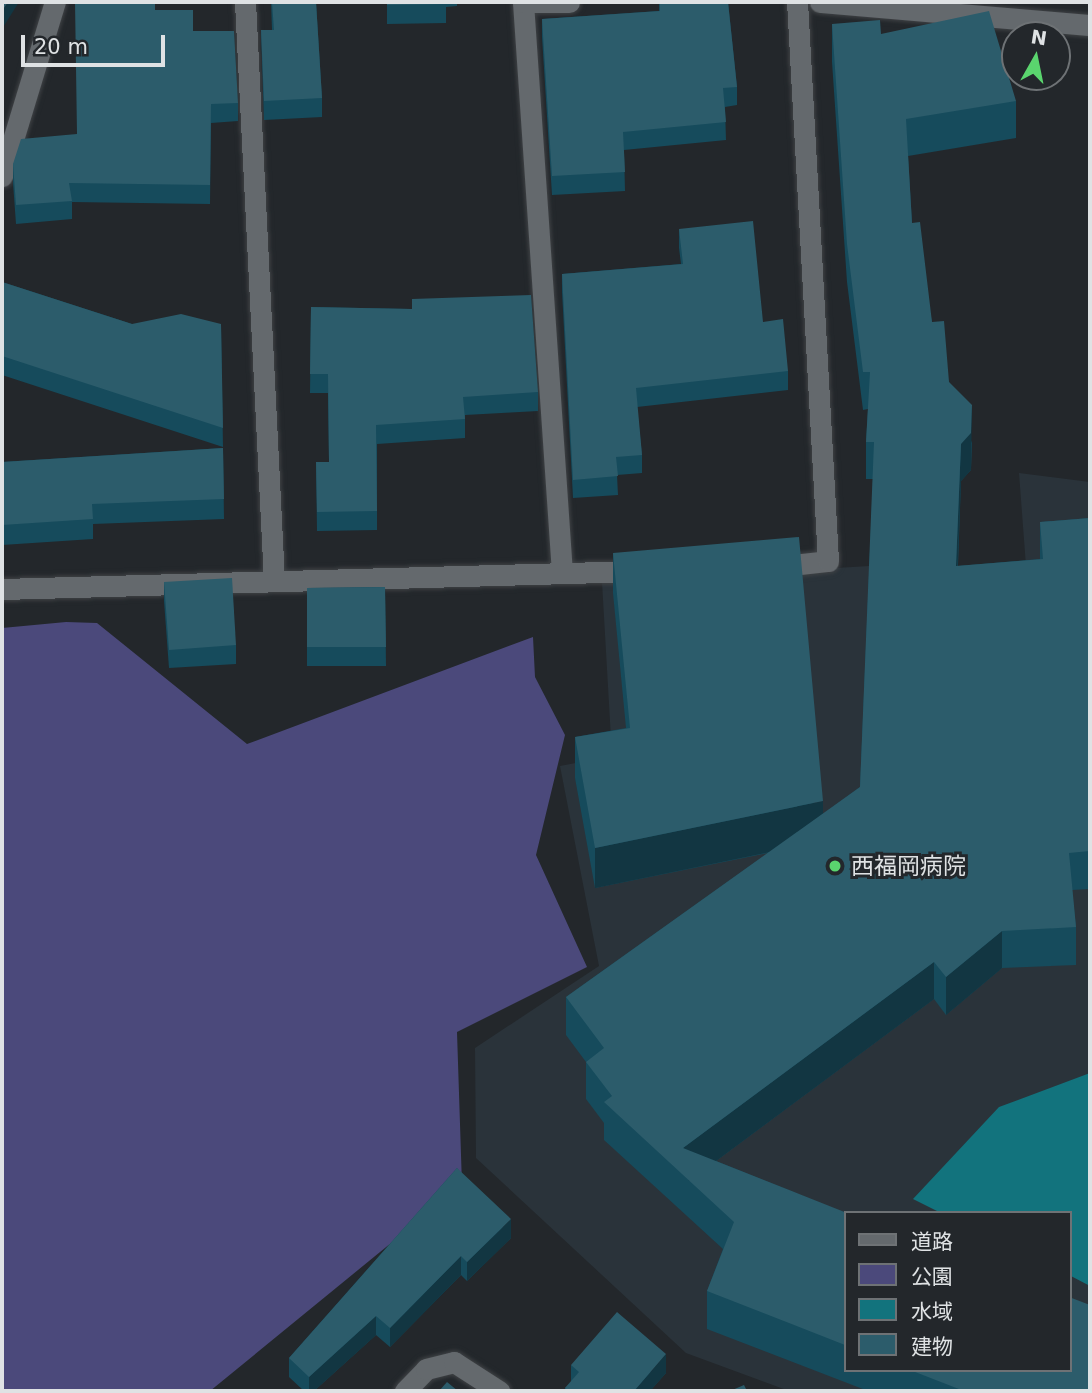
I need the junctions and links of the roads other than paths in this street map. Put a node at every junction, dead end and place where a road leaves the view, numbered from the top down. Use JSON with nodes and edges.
{"nodes":[{"id":1,"x":55,"y":2,"type":"edge"},
{"id":2,"x":245,"y":2,"type":"edge"},
{"id":3,"x":523,"y":2,"type":"edge"},
{"id":4,"x":569,"y":2,"type":"edge"},
{"id":5,"x":797,"y":2,"type":"edge"},
{"id":6,"x":820,"y":2,"type":"edge"},
{"id":7,"x":1090,"y":25,"type":"edge"},
{"id":8,"x":2,"y":176,"type":"edge"},
{"id":9,"x":754,"y":567,"type":"edge"},
{"id":10,"x":658,"y":570,"type":"edge"},
{"id":11,"x":562,"y":573,"type":"junction"},
{"id":12,"x":274,"y":581,"type":"junction"},
{"id":13,"x":2,"y":589,"type":"edge"},
{"id":14,"x":405,"y":1391,"type":"edge"},
{"id":15,"x":499,"y":1391,"type":"edge"}],
"edges":[{"from":1,"to":8,"type":"street"},
{"from":2,"to":12,"type":"street"},
{"from":3,"to":4,"type":"street"},
{"from":3,"to":11,"type":"street"},
{"from":5,"to":9,"type":"street"},
{"from":6,"to":7,"type":"street"},
{"from":10,"to":11,"type":"street"},
{"from":11,"to":12,"type":"street"},
{"from":12,"to":13,"type":"street"},
{"from":14,"to":15,"type":"street"}]}
